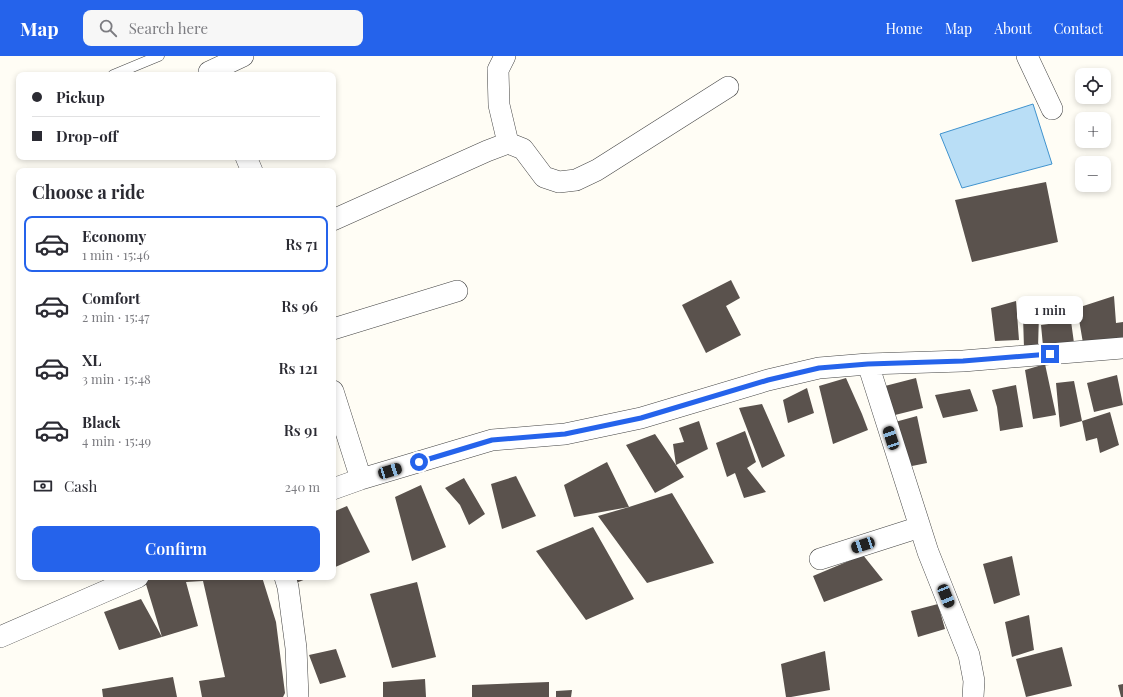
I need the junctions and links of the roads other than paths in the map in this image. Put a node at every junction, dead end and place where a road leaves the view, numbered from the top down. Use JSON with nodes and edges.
{"nodes":[{"id":1,"x":159,"y":56,"type":"edge"},
{"id":2,"x":242,"y":56,"type":"edge"},
{"id":3,"x":505,"y":56,"type":"edge"},
{"id":4,"x":1027,"y":56,"type":"edge"},
{"id":5,"x":207,"y":68,"type":"edge"},
{"id":6,"x":120,"y":72,"type":"edge"},
{"id":7,"x":728,"y":87,"type":"dead end"},
{"id":8,"x":1052,"y":109,"type":"dead end"},
{"id":9,"x":508,"y":143,"type":"junction"},
{"id":10,"x":336,"y":219,"type":"edge"},
{"id":11,"x":457,"y":291,"type":"dead end"},
{"id":12,"x":336,"y":328,"type":"edge"},
{"id":13,"x":1123,"y":348,"type":"edge"},
{"id":14,"x":868,"y":364,"type":"junction"},
{"id":15,"x":336,"y":401,"type":"edge"},
{"id":16,"x":360,"y":479,"type":"junction"},
{"id":17,"x":336,"y":488,"type":"edge"},
{"id":18,"x":920,"y":527,"type":"junction"},
{"id":19,"x":820,"y":558,"type":"dead end"},
{"id":20,"x":131,"y":580,"type":"edge"},
{"id":21,"x":286,"y":580,"type":"edge"},
{"id":22,"x":0,"y":637,"type":"edge"},
{"id":23,"x":298,"y":697,"type":"edge"},
{"id":24,"x":973,"y":697,"type":"edge"}],
"edges":[{"from":1,"to":6,"type":"lane"},
{"from":2,"to":5,"type":"street"},
{"from":3,"to":9,"type":"street"},
{"from":4,"to":8,"type":"street"},
{"from":7,"to":9,"type":"street"},
{"from":9,"to":10,"type":"street"},
{"from":11,"to":12,"type":"street"},
{"from":13,"to":14,"type":"street"},
{"from":14,"to":16,"type":"street"},
{"from":14,"to":18,"type":"street"},
{"from":15,"to":16,"type":"street"},
{"from":16,"to":17,"type":"street"},
{"from":18,"to":19,"type":"street"},
{"from":18,"to":24,"type":"street"},
{"from":20,"to":22,"type":"street"},
{"from":21,"to":23,"type":"street"}]}
